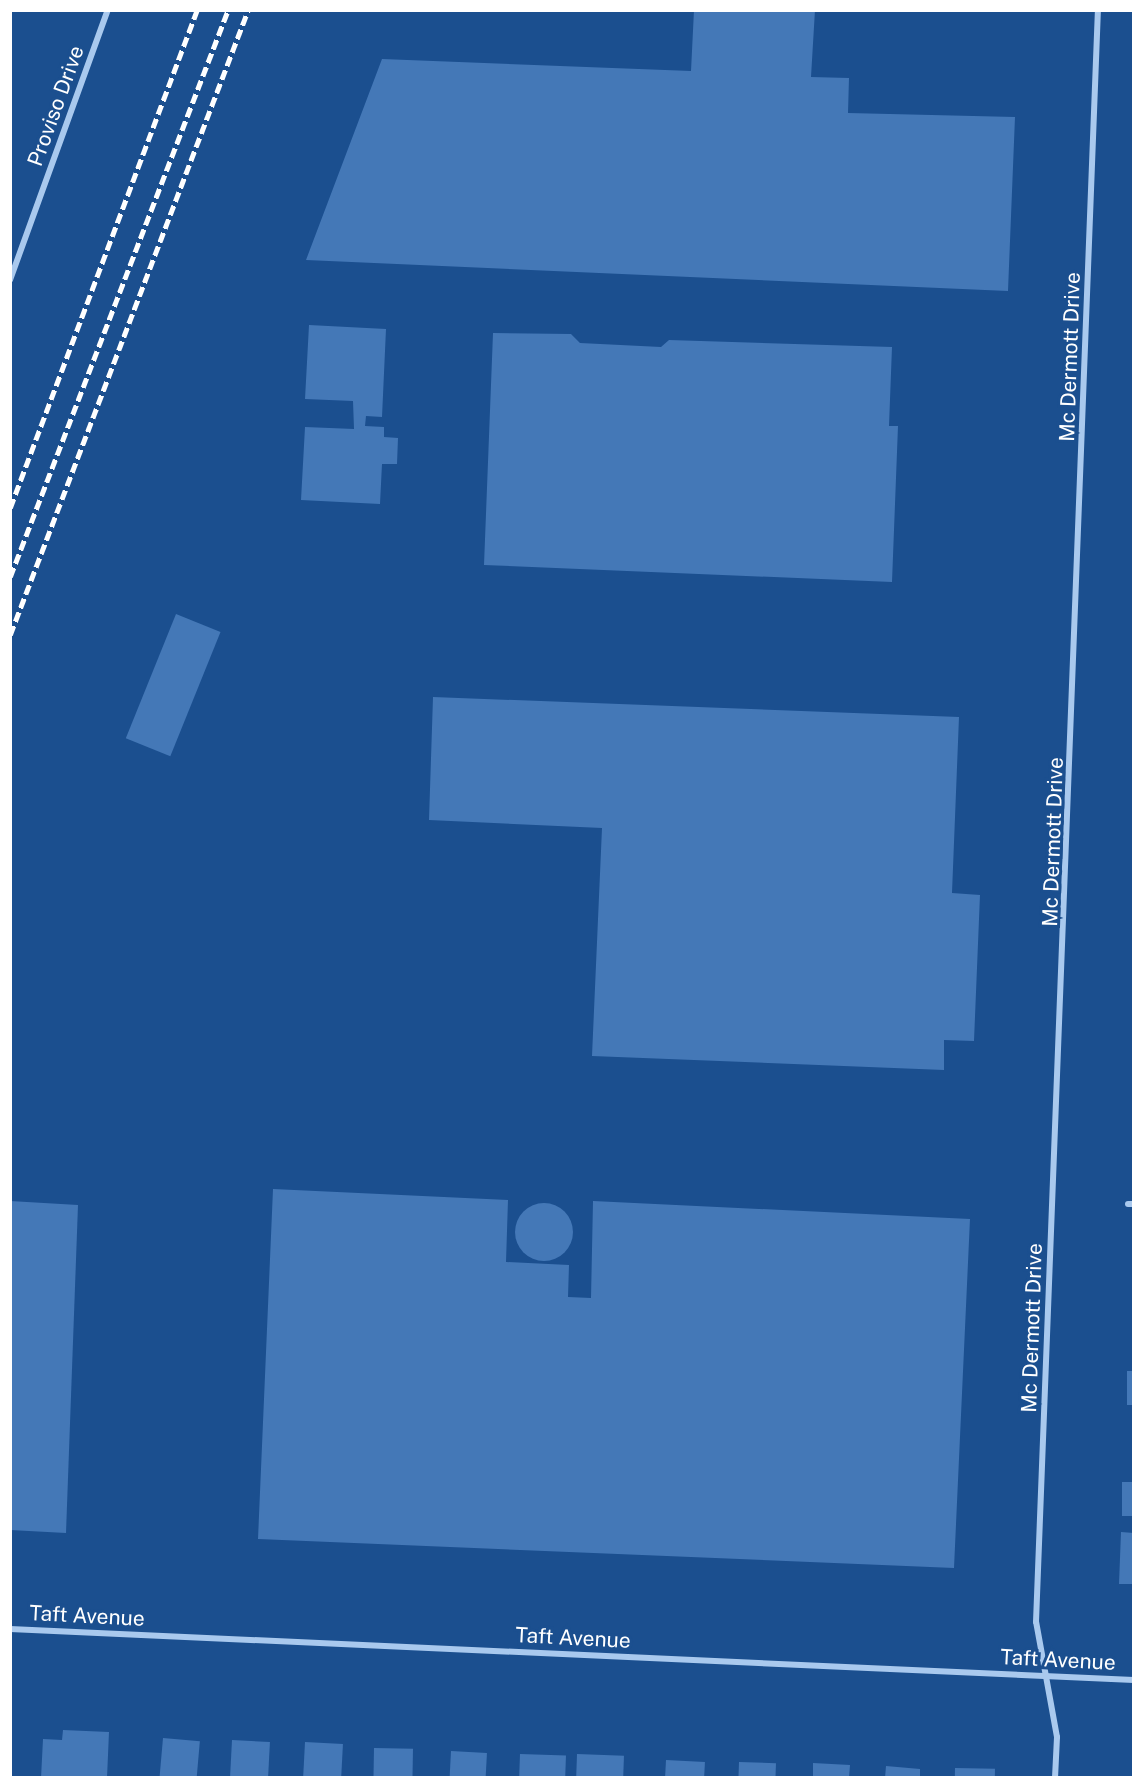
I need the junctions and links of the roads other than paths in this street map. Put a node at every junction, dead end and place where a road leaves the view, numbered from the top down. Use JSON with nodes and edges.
{"nodes":[{"id":1,"x":108,"y":10,"type":"edge"},
{"id":2,"x":1098,"y":10,"type":"edge"},
{"id":3,"x":10,"y":280,"type":"edge"},
{"id":4,"x":10,"y":1629,"type":"edge"},
{"id":5,"x":1042,"y":1675,"type":"junction"},
{"id":6,"x":1134,"y":1680,"type":"edge"},
{"id":7,"x":1055,"y":1778,"type":"edge"}],
"edges":[{"from":1,"to":3,"type":"street","name":"Proviso Drive"},
{"from":2,"to":5,"type":"street","name":"Mc Dermott Drive"},
{"from":4,"to":5,"type":"street","name":"Taft Avenue"},
{"from":5,"to":6,"type":"street","name":"Taft Avenue"},
{"from":5,"to":7,"type":"street","name":"Mc Dermott Drive"}]}
